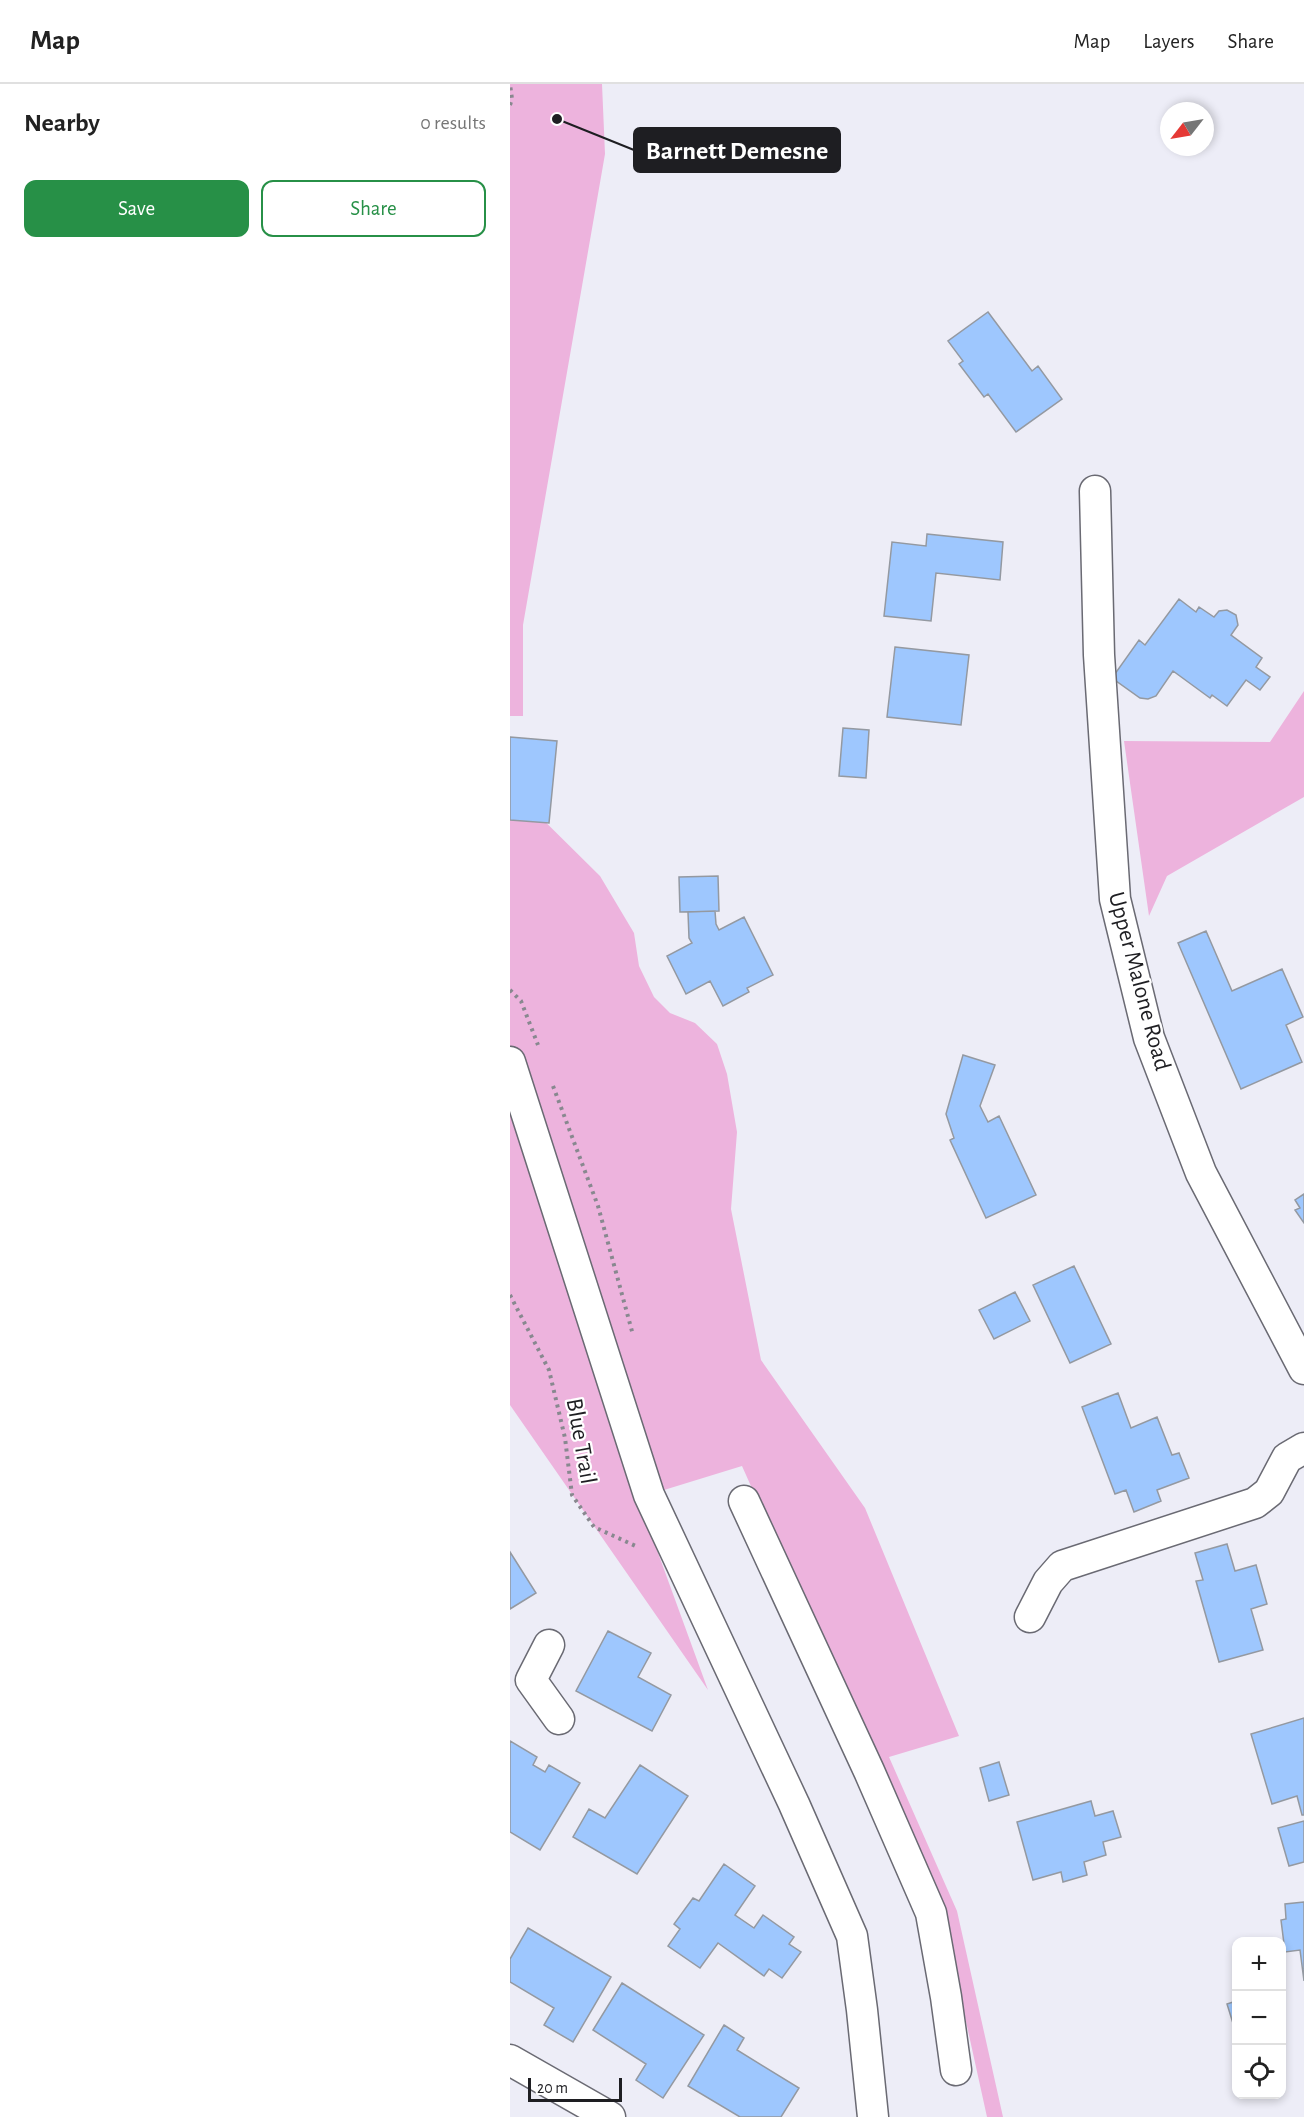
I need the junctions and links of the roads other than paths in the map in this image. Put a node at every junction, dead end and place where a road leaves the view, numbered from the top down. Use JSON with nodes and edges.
{"nodes":[{"id":1,"x":1095,"y":490,"type":"dead end"},
{"id":2,"x":510,"y":1062,"type":"edge"},
{"id":3,"x":1304,"y":1368,"type":"edge"},
{"id":4,"x":1304,"y":1448,"type":"edge"},
{"id":5,"x":744,"y":1501,"type":"dead end"},
{"id":6,"x":1030,"y":1617,"type":"dead end"},
{"id":7,"x":549,"y":1645,"type":"dead end"},
{"id":8,"x":520,"y":1681,"type":"edge"},
{"id":9,"x":559,"y":1719,"type":"dead end"},
{"id":10,"x":510,"y":2060,"type":"edge"},
{"id":11,"x":956,"y":2070,"type":"dead end"},
{"id":12,"x":610,"y":2117,"type":"edge"},
{"id":13,"x":873,"y":2117,"type":"edge"}],
"edges":[{"from":1,"to":3,"type":"street","name":"Upper Malone Road"},
{"from":2,"to":13,"type":"street"},
{"from":4,"to":6,"type":"street"},
{"from":5,"to":11,"type":"street"},
{"from":7,"to":8,"type":"street"},
{"from":8,"to":9,"type":"street"},
{"from":10,"to":12,"type":"street"}]}
